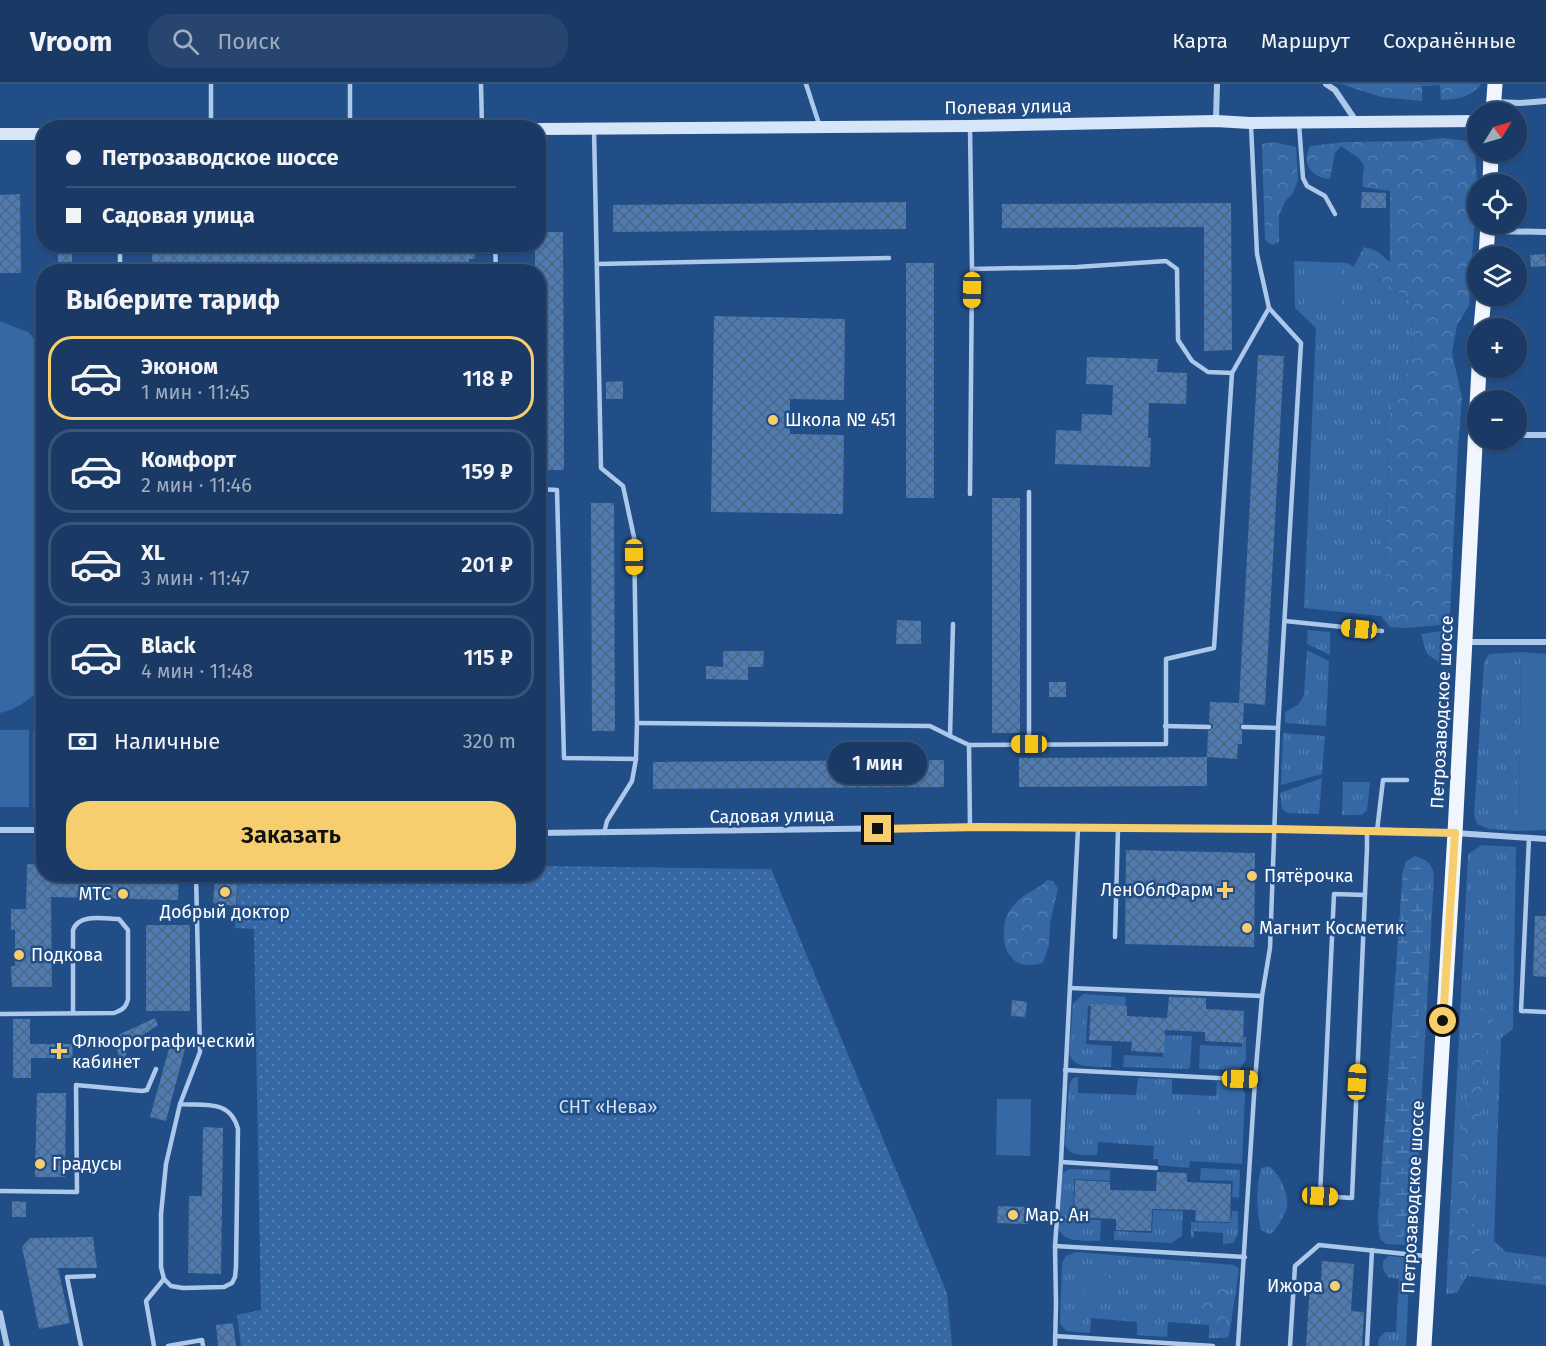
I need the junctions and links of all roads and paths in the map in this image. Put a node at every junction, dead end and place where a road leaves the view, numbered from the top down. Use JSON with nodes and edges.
{"nodes":[{"id":1,"x":211,"y":84,"type":"edge"},
{"id":2,"x":350,"y":84,"type":"edge"},
{"id":3,"x":481,"y":84,"type":"edge"},
{"id":4,"x":806,"y":84,"type":"edge"},
{"id":5,"x":1216,"y":84,"type":"edge"},
{"id":6,"x":1326,"y":84,"type":"edge"},
{"id":7,"x":1496,"y":84,"type":"edge"},
{"id":8,"x":1546,"y":101,"type":"edge"},
{"id":9,"x":1494,"y":102,"type":"edge"},
{"id":10,"x":1527,"y":102,"type":"edge"},
{"id":11,"x":212,"y":120,"type":"edge"},
{"id":12,"x":350,"y":120,"type":"edge"},
{"id":13,"x":482,"y":120,"type":"edge"},
{"id":14,"x":1216,"y":121,"type":"junction"},
{"id":15,"x":1356,"y":121,"type":"junction"},
{"id":16,"x":1467,"y":121,"type":"edge"},
{"id":17,"x":1299,"y":122,"type":"junction"},
{"id":18,"x":1250,"y":123,"type":"junction"},
{"id":19,"x":970,"y":126,"type":"junction"},
{"id":20,"x":820,"y":127,"type":"junction"},
{"id":21,"x":546,"y":129,"type":"edge"},
{"id":22,"x":594,"y":129,"type":"junction"},
{"id":23,"x":0,"y":134,"type":"edge"},
{"id":24,"x":36,"y":134,"type":"edge"},
{"id":25,"x":1335,"y":214,"type":"dead end"},
{"id":26,"x":1527,"y":230,"type":"edge"},
{"id":27,"x":1546,"y":231,"type":"edge"},
{"id":28,"x":888,"y":258,"type":"dead end"},
{"id":29,"x":597,"y":264,"type":"junction"},
{"id":30,"x":972,"y":269,"type":"junction"},
{"id":31,"x":1269,"y":308,"type":"junction"},
{"id":32,"x":1232,"y":372,"type":"junction"},
{"id":33,"x":1527,"y":435,"type":"edge"},
{"id":34,"x":1546,"y":435,"type":"edge"},
{"id":35,"x":1475,"y":450,"type":"edge"},
{"id":36,"x":546,"y":489,"type":"edge"},
{"id":37,"x":1029,"y":492,"type":"dead end"},
{"id":38,"x":970,"y":494,"type":"dead end"},
{"id":39,"x":1285,"y":621,"type":"junction"},
{"id":40,"x":953,"y":624,"type":"dead end"},
{"id":41,"x":1382,"y":631,"type":"dead end"},
{"id":42,"x":1465,"y":642,"type":"junction"},
{"id":43,"x":1546,"y":642,"type":"edge"},
{"id":44,"x":637,"y":723,"type":"junction"},
{"id":45,"x":1166,"y":726,"type":"junction"},
{"id":46,"x":1209,"y":727,"type":"dead end"},
{"id":47,"x":1243,"y":727,"type":"dead end"},
{"id":48,"x":1278,"y":728,"type":"junction"},
{"id":49,"x":950,"y":736,"type":"junction"},
{"id":50,"x":1029,"y":744,"type":"junction"},
{"id":51,"x":969,"y":745,"type":"junction"},
{"id":52,"x":636,"y":759,"type":"junction"},
{"id":53,"x":1407,"y":780,"type":"dead end"},
{"id":54,"x":970,"y":827,"type":"junction"},
{"id":55,"x":1078,"y":829,"type":"junction"},
{"id":56,"x":1118,"y":829,"type":"junction"},
{"id":57,"x":1274,"y":829,"type":"junction"},
{"id":58,"x":0,"y":830,"type":"edge"},
{"id":59,"x":36,"y":830,"type":"edge"},
{"id":60,"x":1367,"y":830,"type":"junction"},
{"id":61,"x":1377,"y":831,"type":"junction"},
{"id":62,"x":546,"y":833,"type":"edge"},
{"id":63,"x":604,"y":833,"type":"junction"},
{"id":64,"x":1455,"y":833,"type":"junction"},
{"id":65,"x":1529,"y":838,"type":"junction"},
{"id":66,"x":1546,"y":839,"type":"edge"},
{"id":67,"x":196,"y":882,"type":"edge"},
{"id":68,"x":1365,"y":895,"type":"junction"},
{"id":69,"x":1115,"y":937,"type":"dead end"},
{"id":70,"x":1070,"y":988,"type":"junction"},
{"id":71,"x":1262,"y":996,"type":"junction"},
{"id":72,"x":1546,"y":1012,"type":"edge"},
{"id":73,"x":73,"y":1013,"type":"junction"},
{"id":74,"x":0,"y":1014,"type":"edge"},
{"id":75,"x":156,"y":1069,"type":"dead end"},
{"id":76,"x":1065,"y":1070,"type":"junction"},
{"id":77,"x":1255,"y":1080,"type":"junction"},
{"id":78,"x":180,"y":1104,"type":"junction"},
{"id":79,"x":1061,"y":1162,"type":"junction"},
{"id":80,"x":1156,"y":1168,"type":"dead end"},
{"id":81,"x":0,"y":1191,"type":"edge"},
{"id":82,"x":1055,"y":1246,"type":"junction"},
{"id":83,"x":1372,"y":1250,"type":"junction"},
{"id":84,"x":1428,"y":1256,"type":"junction"},
{"id":85,"x":1245,"y":1257,"type":"junction"},
{"id":86,"x":94,"y":1276,"type":"dead end"},
{"id":87,"x":164,"y":1280,"type":"junction"},
{"id":88,"x":0,"y":1313,"type":"edge"},
{"id":89,"x":1055,"y":1336,"type":"junction"},
{"id":90,"x":7,"y":1346,"type":"edge"},
{"id":91,"x":81,"y":1346,"type":"edge"},
{"id":92,"x":154,"y":1346,"type":"edge"},
{"id":93,"x":168,"y":1346,"type":"edge"},
{"id":94,"x":203,"y":1346,"type":"edge"},
{"id":95,"x":1055,"y":1346,"type":"edge"},
{"id":96,"x":1213,"y":1346,"type":"edge"},
{"id":97,"x":1238,"y":1346,"type":"edge"},
{"id":98,"x":1290,"y":1346,"type":"edge"},
{"id":99,"x":1367,"y":1346,"type":"edge"},
{"id":100,"x":1424,"y":1346,"type":"edge"}],
"edges":[{"from":1,"to":11,"type":"lane"},
{"from":2,"to":12,"type":"lane"},
{"from":3,"to":13,"type":"lane"},
{"from":4,"to":20,"type":"lane"},
{"from":5,"to":14,"type":"street"},
{"from":6,"to":15,"type":"street"},
{"from":7,"to":9,"type":"main road"},
{"from":8,"to":10,"type":"street"},
{"from":14,"to":18,"type":"street","name":"Полевая улица"},
{"from":14,"to":19,"type":"street","name":"Полевая улица"},
{"from":15,"to":16,"type":"street","name":"Полевая улица"},
{"from":15,"to":17,"type":"street","name":"Полевая улица"},
{"from":17,"to":18,"type":"street","name":"Полевая улица"},
{"from":17,"to":25,"type":"lane"},
{"from":18,"to":31,"type":"lane"},
{"from":19,"to":20,"type":"street","name":"Полевая улица"},
{"from":19,"to":30,"type":"lane"},
{"from":20,"to":22,"type":"street","name":"Полевая улица"},
{"from":21,"to":22,"type":"street","name":"Полевая улица"},
{"from":22,"to":29,"type":"lane"},
{"from":23,"to":24,"type":"street"},
{"from":26,"to":27,"type":"street"},
{"from":28,"to":29,"type":"lane"},
{"from":29,"to":44,"type":"lane"},
{"from":30,"to":32,"type":"lane"},
{"from":30,"to":38,"type":"lane"},
{"from":31,"to":32,"type":"lane"},
{"from":31,"to":39,"type":"lane"},
{"from":32,"to":45,"type":"lane"},
{"from":33,"to":34,"type":"street"},
{"from":35,"to":42,"type":"main road","name":"Петрозаводское шоссе"},
{"from":36,"to":52,"type":"lane"},
{"from":37,"to":50,"type":"lane"},
{"from":39,"to":41,"type":"lane"},
{"from":39,"to":48,"type":"lane"},
{"from":40,"to":49,"type":"lane"},
{"from":42,"to":43,"type":"street"},
{"from":42,"to":64,"type":"main road","name":"Петрозаводское шоссе"},
{"from":44,"to":49,"type":"lane"},
{"from":44,"to":52,"type":"lane"},
{"from":45,"to":46,"type":"lane"},
{"from":45,"to":50,"type":"lane"},
{"from":47,"to":48,"type":"lane"},
{"from":48,"to":57,"type":"lane"},
{"from":49,"to":51,"type":"lane"},
{"from":50,"to":51,"type":"lane"},
{"from":51,"to":54,"type":"lane"},
{"from":52,"to":63,"type":"lane"},
{"from":53,"to":61,"type":"lane"},
{"from":54,"to":55,"type":"street","name":"Садовая улица"},
{"from":54,"to":63,"type":"street","name":"Садовая улица"},
{"from":55,"to":56,"type":"street","name":"Садовая улица"},
{"from":55,"to":70,"type":"lane"},
{"from":56,"to":57,"type":"street","name":"Садовая улица"},
{"from":56,"to":69,"type":"lane"},
{"from":57,"to":60,"type":"street","name":"Садовая улица"},
{"from":57,"to":71,"type":"lane"},
{"from":58,"to":59,"type":"street"},
{"from":60,"to":61,"type":"street","name":"Садовая улица"},
{"from":60,"to":68,"type":"lane"},
{"from":61,"to":64,"type":"street","name":"Садовая улица"},
{"from":62,"to":63,"type":"street","name":"Садовая улица"},
{"from":64,"to":65,"type":"street","name":"Садовая улица"},
{"from":64,"to":84,"type":"main road","name":"Петрозаводское шоссе"},
{"from":65,"to":66,"type":"street","name":"Садовая улица"},
{"from":65,"to":72,"type":"lane"},
{"from":67,"to":78,"type":"lane"},
{"from":68,"to":68,"type":"lane"},
{"from":70,"to":71,"type":"lane"},
{"from":70,"to":76,"type":"lane"},
{"from":71,"to":77,"type":"lane"},
{"from":73,"to":73,"type":"lane"},
{"from":73,"to":74,"type":"lane"},
{"from":75,"to":81,"type":"lane"},
{"from":76,"to":77,"type":"lane"},
{"from":76,"to":79,"type":"lane"},
{"from":77,"to":85,"type":"lane"},
{"from":78,"to":87,"type":"lane"},
{"from":78,"to":87,"type":"lane"},
{"from":79,"to":80,"type":"lane"},
{"from":79,"to":82,"type":"lane"},
{"from":82,"to":85,"type":"lane"},
{"from":82,"to":89,"type":"lane"},
{"from":83,"to":84,"type":"lane"},
{"from":83,"to":98,"type":"lane"},
{"from":83,"to":99,"type":"lane"},
{"from":84,"to":100,"type":"main road","name":"Петрозаводское шоссе"},
{"from":85,"to":97,"type":"lane"},
{"from":86,"to":91,"type":"lane"},
{"from":87,"to":92,"type":"lane"},
{"from":88,"to":90,"type":"street"},
{"from":89,"to":95,"type":"lane"},
{"from":89,"to":96,"type":"lane"},
{"from":93,"to":94,"type":"lane"}]}
